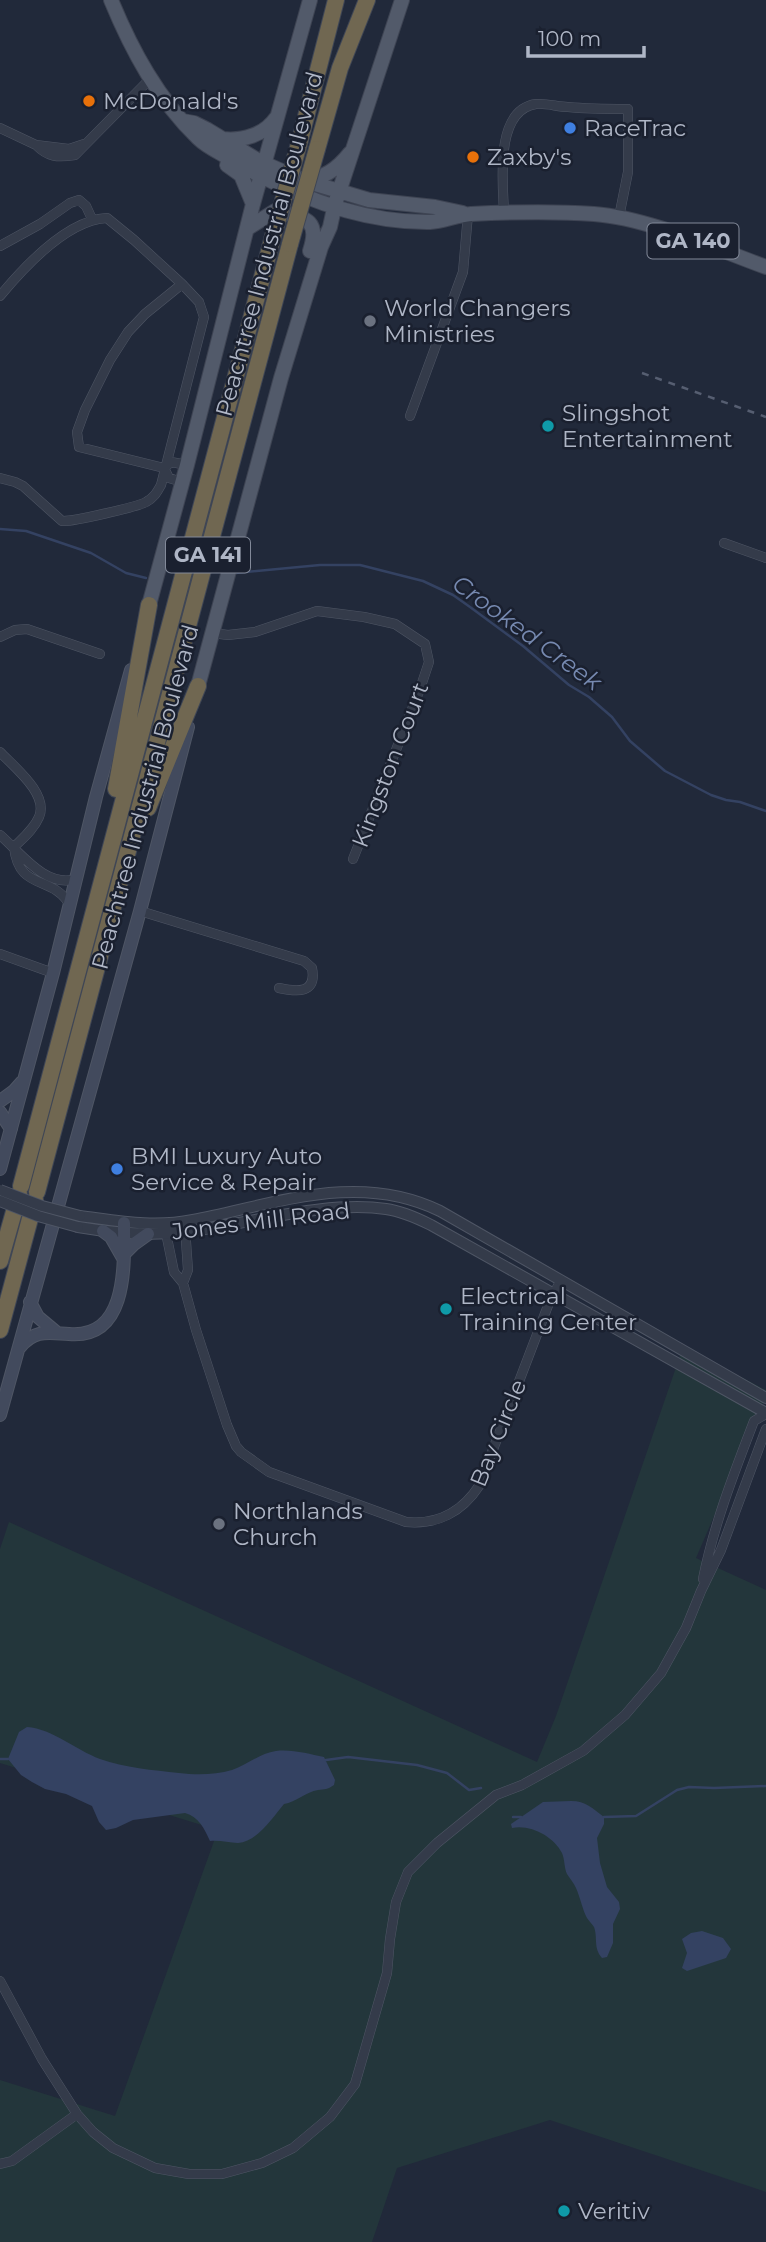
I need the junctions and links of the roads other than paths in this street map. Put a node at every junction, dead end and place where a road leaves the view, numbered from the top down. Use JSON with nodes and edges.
{"nodes":[{"id":1,"x":111,"y":0,"type":"edge"},
{"id":2,"x":310,"y":0,"type":"edge"},
{"id":3,"x":336,"y":0,"type":"edge"},
{"id":4,"x":367,"y":0,"type":"edge"},
{"id":5,"x":402,"y":0,"type":"edge"},
{"id":6,"x":304,"y":20,"type":"junction"},
{"id":7,"x":150,"y":79,"type":"junction"},
{"id":8,"x":277,"y":117,"type":"junction"},
{"id":9,"x":183,"y":121,"type":"junction"},
{"id":10,"x":0,"y":128,"type":"edge"},
{"id":11,"x":221,"y":139,"type":"junction"},
{"id":12,"x":353,"y":149,"type":"junction"},
{"id":13,"x":260,"y":170,"type":"junction"},
{"id":14,"x":302,"y":185,"type":"junction"},
{"id":15,"x":342,"y":205,"type":"junction"},
{"id":16,"x":252,"y":206,"type":"junction"},
{"id":17,"x":435,"y":207,"type":"junction"},
{"id":18,"x":468,"y":214,"type":"junction"},
{"id":19,"x":504,"y":214,"type":"junction"},
{"id":20,"x":619,"y":218,"type":"junction"},
{"id":21,"x":92,"y":219,"type":"junction"},
{"id":22,"x":248,"y":228,"type":"junction"},
{"id":23,"x":326,"y":234,"type":"junction"},
{"id":24,"x":0,"y":246,"type":"edge"},
{"id":25,"x":766,"y":267,"type":"edge"},
{"id":26,"x":182,"y":284,"type":"junction"},
{"id":27,"x":0,"y":296,"type":"edge"},
{"id":28,"x":296,"y":329,"type":"junction"},
{"id":29,"x":411,"y":416,"type":"dead end"},
{"id":30,"x":187,"y":465,"type":"junction"},
{"id":31,"x":164,"y":468,"type":"junction"},
{"id":32,"x":0,"y":478,"type":"edge"},
{"id":33,"x":182,"y":482,"type":"junction"},
{"id":34,"x":724,"y":543,"type":"dead end"},
{"id":35,"x":766,"y":558,"type":"edge"},
{"id":36,"x":149,"y":605,"type":"junction"},
{"id":37,"x":212,"y":633,"type":"junction"},
{"id":38,"x":0,"y":637,"type":"edge"},
{"id":39,"x":100,"y":654,"type":"dead end"},
{"id":40,"x":198,"y":686,"type":"junction"},
{"id":41,"x":0,"y":752,"type":"edge"},
{"id":42,"x":0,"y":835,"type":"edge"},
{"id":43,"x":14,"y":847,"type":"junction"},
{"id":44,"x":353,"y":859,"type":"dead end"},
{"id":45,"x":125,"y":865,"type":"junction"},
{"id":46,"x":76,"y":879,"type":"junction"},
{"id":47,"x":98,"y":893,"type":"junction"},
{"id":48,"x":70,"y":905,"type":"junction"},
{"id":49,"x":140,"y":911,"type":"junction"},
{"id":50,"x":0,"y":954,"type":"edge"},
{"id":51,"x":53,"y":973,"type":"junction"},
{"id":52,"x":279,"y":988,"type":"dead end"},
{"id":53,"x":24,"y":1079,"type":"junction"},
{"id":54,"x":0,"y":1101,"type":"edge"},
{"id":55,"x":0,"y":1112,"type":"edge"},
{"id":56,"x":11,"y":1129,"type":"junction"},
{"id":57,"x":0,"y":1169,"type":"edge"},
{"id":58,"x":0,"y":1190,"type":"edge"},
{"id":59,"x":334,"y":1192,"type":"junction"},
{"id":60,"x":0,"y":1201,"type":"edge"},
{"id":61,"x":334,"y":1209,"type":"junction"},
{"id":62,"x":208,"y":1216,"type":"junction"},
{"id":63,"x":83,"y":1220,"type":"junction"},
{"id":64,"x":185,"y":1226,"type":"junction"},
{"id":65,"x":124,"y":1228,"type":"junction"},
{"id":66,"x":103,"y":1231,"type":"junction"},
{"id":67,"x":166,"y":1233,"type":"junction"},
{"id":68,"x":149,"y":1234,"type":"junction"},
{"id":69,"x":123,"y":1256,"type":"junction"},
{"id":70,"x":0,"y":1261,"type":"edge"},
{"id":71,"x":561,"y":1280,"type":"junction"},
{"id":72,"x":183,"y":1283,"type":"junction"},
{"id":73,"x":554,"y":1294,"type":"junction"},
{"id":74,"x":30,"y":1302,"type":"junction"},
{"id":75,"x":0,"y":1330,"type":"edge"},
{"id":76,"x":56,"y":1333,"type":"junction"},
{"id":77,"x":18,"y":1350,"type":"junction"},
{"id":78,"x":766,"y":1398,"type":"edge"},
{"id":79,"x":765,"y":1414,"type":"edge"},
{"id":80,"x":0,"y":1415,"type":"edge"},
{"id":81,"x":766,"y":1429,"type":"edge"},
{"id":82,"x":701,"y":1591,"type":"junction"},
{"id":83,"x":0,"y":1981,"type":"edge"},
{"id":84,"x":76,"y":2114,"type":"junction"},
{"id":85,"x":0,"y":2164,"type":"edge"}],
"edges":[{"from":1,"to":7,"type":"main road","number":"GA 140"},
{"from":2,"to":6,"type":"main road"},
{"from":3,"to":47,"type":"highway","name":"Peachtree Industrial Boulevard","number":"GA 141","bridge":true},
{"from":4,"to":45,"type":"highway","name":"Peachtree Industrial Boulevard","number":"GA 141","bridge":true},
{"from":5,"to":12,"type":"main road","name":"Peachtree Industrial Boulevard"},
{"from":6,"to":8,"type":"main road","name":"Peachtree Industrial Boulevard"},
{"from":6,"to":14,"type":"main road"},
{"from":7,"to":9,"type":"main road","number":"GA 140"},
{"from":7,"to":10,"type":"street"},
{"from":8,"to":11,"type":"main road"},
{"from":8,"to":13,"type":"main road","name":"Peachtree Industrial Boulevard"},
{"from":9,"to":11,"type":"main road","number":"GA 140"},
{"from":9,"to":13,"type":"main road","number":"GA 140"},
{"from":9,"to":16,"type":"main road"},
{"from":11,"to":13,"type":"main road","number":"GA 140"},
{"from":12,"to":14,"type":"main road"},
{"from":12,"to":15,"type":"main road","name":"Peachtree Industrial Boulevard"},
{"from":12,"to":17,"type":"main road"},
{"from":13,"to":14,"type":"main road","number":"GA 140"},
{"from":13,"to":14,"type":"main road"},
{"from":13,"to":16,"type":"main road","name":"Peachtree Industrial Boulevard"},
{"from":14,"to":15,"type":"main road","number":"GA 140"},
{"from":14,"to":16,"type":"main road"},
{"from":14,"to":23,"type":"main road"},
{"from":15,"to":17,"type":"main road","number":"GA 140"},
{"from":15,"to":18,"type":"main road","number":"GA 140"},
{"from":15,"to":23,"type":"main road","name":"Peachtree Industrial Boulevard"},
{"from":15,"to":23,"type":"main road"},
{"from":16,"to":22,"type":"main road","name":"Peachtree Industrial Boulevard"},
{"from":17,"to":18,"type":"main road","number":"GA 140"},
{"from":18,"to":19,"type":"main road","number":"GA 140"},
{"from":18,"to":29,"type":"street"},
{"from":19,"to":20,"type":"main road","number":"GA 140"},
{"from":19,"to":20,"type":"street"},
{"from":20,"to":25,"type":"main road","number":"GA 140"},
{"from":21,"to":24,"type":"street"},
{"from":21,"to":26,"type":"street"},
{"from":21,"to":27,"type":"street"},
{"from":22,"to":28,"type":"main road"},
{"from":22,"to":30,"type":"main road","name":"Peachtree Industrial Boulevard"},
{"from":23,"to":28,"type":"main road","name":"Peachtree Industrial Boulevard"},
{"from":26,"to":31,"type":"street"},
{"from":26,"to":31,"type":"street"},
{"from":28,"to":37,"type":"main road","name":"Peachtree Industrial Boulevard"},
{"from":30,"to":31,"type":"street"},
{"from":30,"to":33,"type":"main road","name":"Peachtree Industrial Boulevard"},
{"from":31,"to":32,"type":"street"},
{"from":31,"to":33,"type":"street"},
{"from":33,"to":36,"type":"main road","name":"Peachtree Industrial Boulevard"},
{"from":34,"to":35,"type":"street"},
{"from":36,"to":46,"type":"main road","name":"Peachtree Industrial Boulevard"},
{"from":36,"to":47,"type":"highway"},
{"from":37,"to":40,"type":"main road","name":"Peachtree Industrial Boulevard"},
{"from":37,"to":44,"type":"street","name":"Kingston Court"},
{"from":38,"to":39,"type":"street"},
{"from":40,"to":45,"type":"highway"},
{"from":40,"to":49,"type":"main road","name":"Peachtree Industrial Boulevard"},
{"from":41,"to":43,"type":"street"},
{"from":42,"to":43,"type":"street"},
{"from":43,"to":46,"type":"street"},
{"from":43,"to":48,"type":"street"},
{"from":45,"to":75,"type":"highway","name":"Peachtree Industrial Boulevard","number":"GA 141"},
{"from":46,"to":48,"type":"main road","name":"Peachtree Industrial Boulevard"},
{"from":47,"to":70,"type":"highway","name":"Peachtree Industrial Boulevard","number":"GA 141"},
{"from":48,"to":51,"type":"main road","name":"Peachtree Industrial Boulevard"},
{"from":49,"to":52,"type":"street"},
{"from":49,"to":74,"type":"main road","name":"Peachtree Industrial Boulevard"},
{"from":50,"to":51,"type":"street"},
{"from":51,"to":53,"type":"main road","name":"Peachtree Industrial Boulevard"},
{"from":53,"to":54,"type":"main road"},
{"from":53,"to":56,"type":"main road","name":"Peachtree Industrial Boulevard"},
{"from":55,"to":56,"type":"main road"},
{"from":56,"to":57,"type":"main road","name":"Peachtree Industrial Boulevard"},
{"from":58,"to":63,"type":"street","bridge":true},
{"from":59,"to":61,"type":"street"},
{"from":59,"to":62,"type":"street","name":"Jones Mill Road"},
{"from":59,"to":71,"type":"street","name":"Jones Mill Road"},
{"from":60,"to":63,"type":"street","bridge":true},
{"from":61,"to":64,"type":"street","name":"Jones Mill Road"},
{"from":61,"to":73,"type":"street","name":"Jones Mill Road"},
{"from":62,"to":63,"type":"street","name":"Jones Mill Road"},
{"from":62,"to":64,"type":"street","name":"Jones Mill Road"},
{"from":63,"to":65,"type":"street"},
{"from":63,"to":66,"type":"street"},
{"from":64,"to":65,"type":"street","name":"Jones Mill Road"},
{"from":64,"to":67,"type":"street","name":"Jones Mill Road"},
{"from":64,"to":72,"type":"street","name":"Bay Circle"},
{"from":65,"to":66,"type":"street"},
{"from":65,"to":68,"type":"street","name":"Jones Mill Road"},
{"from":65,"to":69,"type":"main road"},
{"from":66,"to":69,"type":"main road"},
{"from":67,"to":68,"type":"street","name":"Jones Mill Road"},
{"from":67,"to":72,"type":"street","name":"Bay Circle"},
{"from":68,"to":69,"type":"main road"},
{"from":69,"to":76,"type":"main road"},
{"from":71,"to":73,"type":"street","name":"Bay Circle"},
{"from":71,"to":78,"type":"street","name":"Jones Mill Road"},
{"from":72,"to":73,"type":"street","name":"Bay Circle"},
{"from":73,"to":79,"type":"street","name":"Jones Mill Road"},
{"from":74,"to":76,"type":"main road"},
{"from":74,"to":77,"type":"main road","name":"Peachtree Industrial Boulevard"},
{"from":76,"to":77,"type":"main road"},
{"from":77,"to":80,"type":"main road","name":"Peachtree Industrial Boulevard"},
{"from":79,"to":82,"type":"street"},
{"from":81,"to":82,"type":"street"},
{"from":82,"to":84,"type":"street"},
{"from":83,"to":84,"type":"street"},
{"from":84,"to":85,"type":"street"}]}
